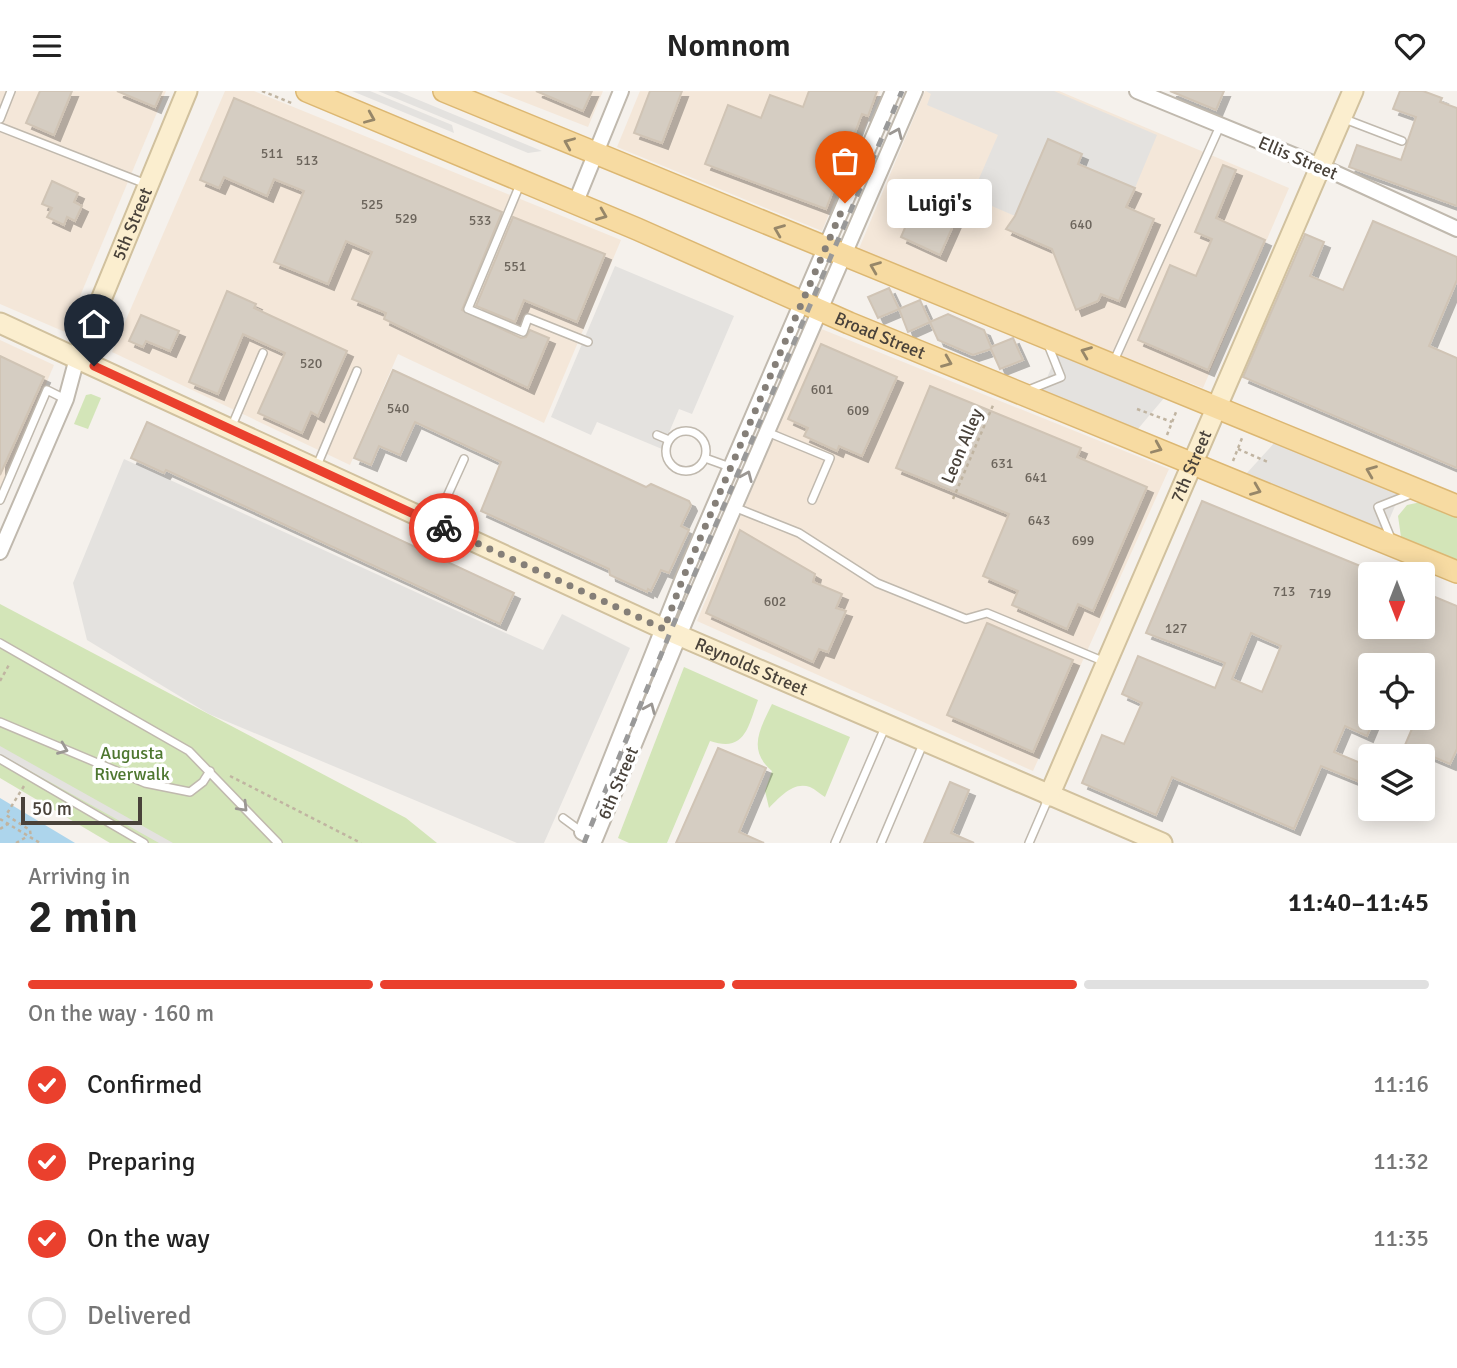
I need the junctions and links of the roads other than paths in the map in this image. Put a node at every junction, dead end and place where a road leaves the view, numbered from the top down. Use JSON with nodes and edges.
{"nodes":[{"id":1,"x":11,"y":91,"type":"edge"},
{"id":2,"x":187,"y":91,"type":"edge"},
{"id":3,"x":307,"y":91,"type":"edge"},
{"id":4,"x":444,"y":91,"type":"edge"},
{"id":5,"x":621,"y":91,"type":"edge"},
{"id":6,"x":892,"y":91,"type":"edge"},
{"id":7,"x":915,"y":91,"type":"edge"},
{"id":8,"x":1137,"y":91,"type":"edge"},
{"id":9,"x":1353,"y":91,"type":"edge"},
{"id":10,"x":1342,"y":118,"type":"junction"},
{"id":11,"x":0,"y":119,"type":"edge"},
{"id":12,"x":1220,"y":125,"type":"junction"},
{"id":13,"x":2,"y":128,"type":"edge"},
{"id":14,"x":0,"y":137,"type":"edge"},
{"id":15,"x":1402,"y":141,"type":"dead end"},
{"id":16,"x":595,"y":154,"type":"junction"},
{"id":17,"x":1320,"y":166,"type":"junction"},
{"id":18,"x":521,"y":182,"type":"junction"},
{"id":19,"x":148,"y":185,"type":"junction"},
{"id":20,"x":575,"y":204,"type":"junction"},
{"id":21,"x":1457,"y":229,"type":"edge"},
{"id":22,"x":834,"y":251,"type":"junction"},
{"id":23,"x":811,"y":305,"type":"junction"},
{"id":24,"x":0,"y":323,"type":"edge"},
{"id":25,"x":1044,"y":335,"type":"junction"},
{"id":26,"x":588,"y":342,"type":"dead end"},
{"id":27,"x":263,"y":353,"type":"dead end"},
{"id":28,"x":77,"y":358,"type":"junction"},
{"id":29,"x":1112,"y":363,"type":"junction"},
{"id":30,"x":357,"y":371,"type":"dead end"},
{"id":31,"x":1022,"y":392,"type":"junction"},
{"id":32,"x":66,"y":399,"type":"junction"},
{"id":33,"x":1217,"y":408,"type":"junction"},
{"id":34,"x":231,"y":429,"type":"junction"},
{"id":35,"x":766,"y":431,"type":"junction"},
{"id":36,"x":657,"y":435,"type":"dead end"},
{"id":37,"x":669,"y":440,"type":"junction"},
{"id":38,"x":705,"y":458,"type":"junction"},
{"id":39,"x":464,"y":459,"type":"dead end"},
{"id":40,"x":1193,"y":463,"type":"junction"},
{"id":41,"x":730,"y":467,"type":"junction"},
{"id":42,"x":315,"y":468,"type":"junction"},
{"id":43,"x":1418,"y":491,"type":"junction"},
{"id":44,"x":812,"y":500,"type":"dead end"},
{"id":45,"x":0,"y":501,"type":"edge"},
{"id":46,"x":1457,"y":506,"type":"edge"},
{"id":47,"x":734,"y":507,"type":"junction"},
{"id":48,"x":435,"y":524,"type":"junction"},
{"id":49,"x":1394,"y":545,"type":"junction"},
{"id":50,"x":0,"y":552,"type":"edge"},
{"id":51,"x":1457,"y":572,"type":"edge"},
{"id":52,"x":672,"y":632,"type":"junction"},
{"id":53,"x":0,"y":643,"type":"edge"},
{"id":54,"x":1107,"y":663,"type":"junction"},
{"id":55,"x":0,"y":722,"type":"edge"},
{"id":56,"x":886,"y":725,"type":"junction"},
{"id":57,"x":924,"y":741,"type":"junction"},
{"id":58,"x":0,"y":759,"type":"edge"},
{"id":59,"x":210,"y":771,"type":"junction"},
{"id":60,"x":1049,"y":796,"type":"junction"},
{"id":61,"x":563,"y":818,"type":"dead end"},
{"id":62,"x":592,"y":838,"type":"edge"},
{"id":63,"x":144,"y":843,"type":"edge"},
{"id":64,"x":278,"y":843,"type":"edge"},
{"id":65,"x":835,"y":843,"type":"edge"},
{"id":66,"x":881,"y":843,"type":"edge"},
{"id":67,"x":1029,"y":843,"type":"edge"},
{"id":68,"x":1162,"y":843,"type":"edge"}],
"edges":[{"from":1,"to":11,"type":"lane"},
{"from":2,"to":19,"type":"main road","name":"5th Street"},
{"from":3,"to":18,"type":"main road","name":"Broad Street","one_way":true},
{"from":16,"to":4,"type":"main road","one_way":true},
{"from":5,"to":16,"type":"street"},
{"from":6,"to":22,"type":"street","name":"6th Street"},
{"from":22,"to":7,"type":"street","name":"6th Street","one_way":true},
{"from":8,"to":12,"type":"street","name":"Ellis Street"},
{"from":9,"to":10,"type":"main road","name":"7th Street"},
{"from":10,"to":15,"type":"lane"},
{"from":10,"to":17,"type":"main road","name":"7th Street"},
{"from":12,"to":17,"type":"street","name":"Ellis Street"},
{"from":12,"to":29,"type":"lane"},
{"from":13,"to":14,"type":"lane"},
{"from":13,"to":19,"type":"lane"},
{"from":16,"to":20,"type":"street"},
{"from":22,"to":16,"type":"main road","one_way":true},
{"from":17,"to":21,"type":"street","name":"Ellis Street"},
{"from":17,"to":33,"type":"main road","name":"7th Street"},
{"from":18,"to":20,"type":"main road","name":"Broad Street"},
{"from":18,"to":26,"type":"lane"},
{"from":19,"to":28,"type":"main road","name":"5th Street"},
{"from":20,"to":23,"type":"main road","name":"Broad Street","one_way":true},
{"from":22,"to":23,"type":"street","name":"6th Street"},
{"from":25,"to":22,"type":"main road","one_way":true},
{"from":23,"to":31,"type":"main road","name":"Broad Street","one_way":true},
{"from":23,"to":35,"type":"street","name":"6th Street"},
{"from":23,"to":41,"type":"street","name":"6th Street"},
{"from":24,"to":28,"type":"main road","name":"Reynolds Street"},
{"from":29,"to":25,"type":"main road","one_way":true},
{"from":25,"to":31,"type":"lane"},
{"from":27,"to":34,"type":"lane"},
{"from":28,"to":32,"type":"street","name":"5th Street"},
{"from":28,"to":34,"type":"main road","name":"Reynolds Street"},
{"from":29,"to":33,"type":"main road"},
{"from":30,"to":42,"type":"lane"},
{"from":31,"to":40,"type":"main road","name":"Broad Street","one_way":true},
{"from":32,"to":45,"type":"lane"},
{"from":32,"to":50,"type":"street","name":"5th Street"},
{"from":33,"to":40,"type":"main road","name":"7th Street"},
{"from":43,"to":33,"type":"main road","one_way":true},
{"from":34,"to":42,"type":"main road","name":"Reynolds Street"},
{"from":35,"to":44,"type":"lane"},
{"from":47,"to":35,"type":"street","name":"6th Street","one_way":true},
{"from":36,"to":37,"type":"lane"},
{"from":37,"to":38,"type":"lane"},
{"from":37,"to":38,"type":"lane"},
{"from":38,"to":41,"type":"lane"},
{"from":39,"to":48,"type":"lane"},
{"from":40,"to":49,"type":"main road","name":"Broad Street","one_way":true},
{"from":40,"to":54,"type":"main road","name":"7th Street"},
{"from":41,"to":52,"type":"street","name":"6th Street"},
{"from":42,"to":48,"type":"main road","name":"Reynolds Street"},
{"from":43,"to":46,"type":"main road"},
{"from":43,"to":49,"type":"lane"},
{"from":47,"to":52,"type":"street","name":"6th Street"},
{"from":47,"to":54,"type":"lane"},
{"from":48,"to":52,"type":"main road","name":"Reynolds Street"},
{"from":49,"to":51,"type":"main road","name":"Broad Street"},
{"from":52,"to":56,"type":"main road","name":"Reynolds Street"},
{"from":52,"to":62,"type":"street","name":"6th Street"},
{"from":53,"to":59,"type":"lane"},
{"from":54,"to":60,"type":"main road","name":"7th Street"},
{"from":55,"to":59,"type":"lane","one_way":true},
{"from":56,"to":57,"type":"main road","name":"Reynolds Street"},
{"from":56,"to":65,"type":"lane"},
{"from":57,"to":60,"type":"main road","name":"Reynolds Street"},
{"from":57,"to":66,"type":"lane"},
{"from":58,"to":63,"type":"lane"},
{"from":59,"to":64,"type":"lane","one_way":true},
{"from":60,"to":67,"type":"lane","name":"7th Street"},
{"from":60,"to":68,"type":"main road","name":"Reynolds Street"},
{"from":61,"to":62,"type":"lane"}]}
